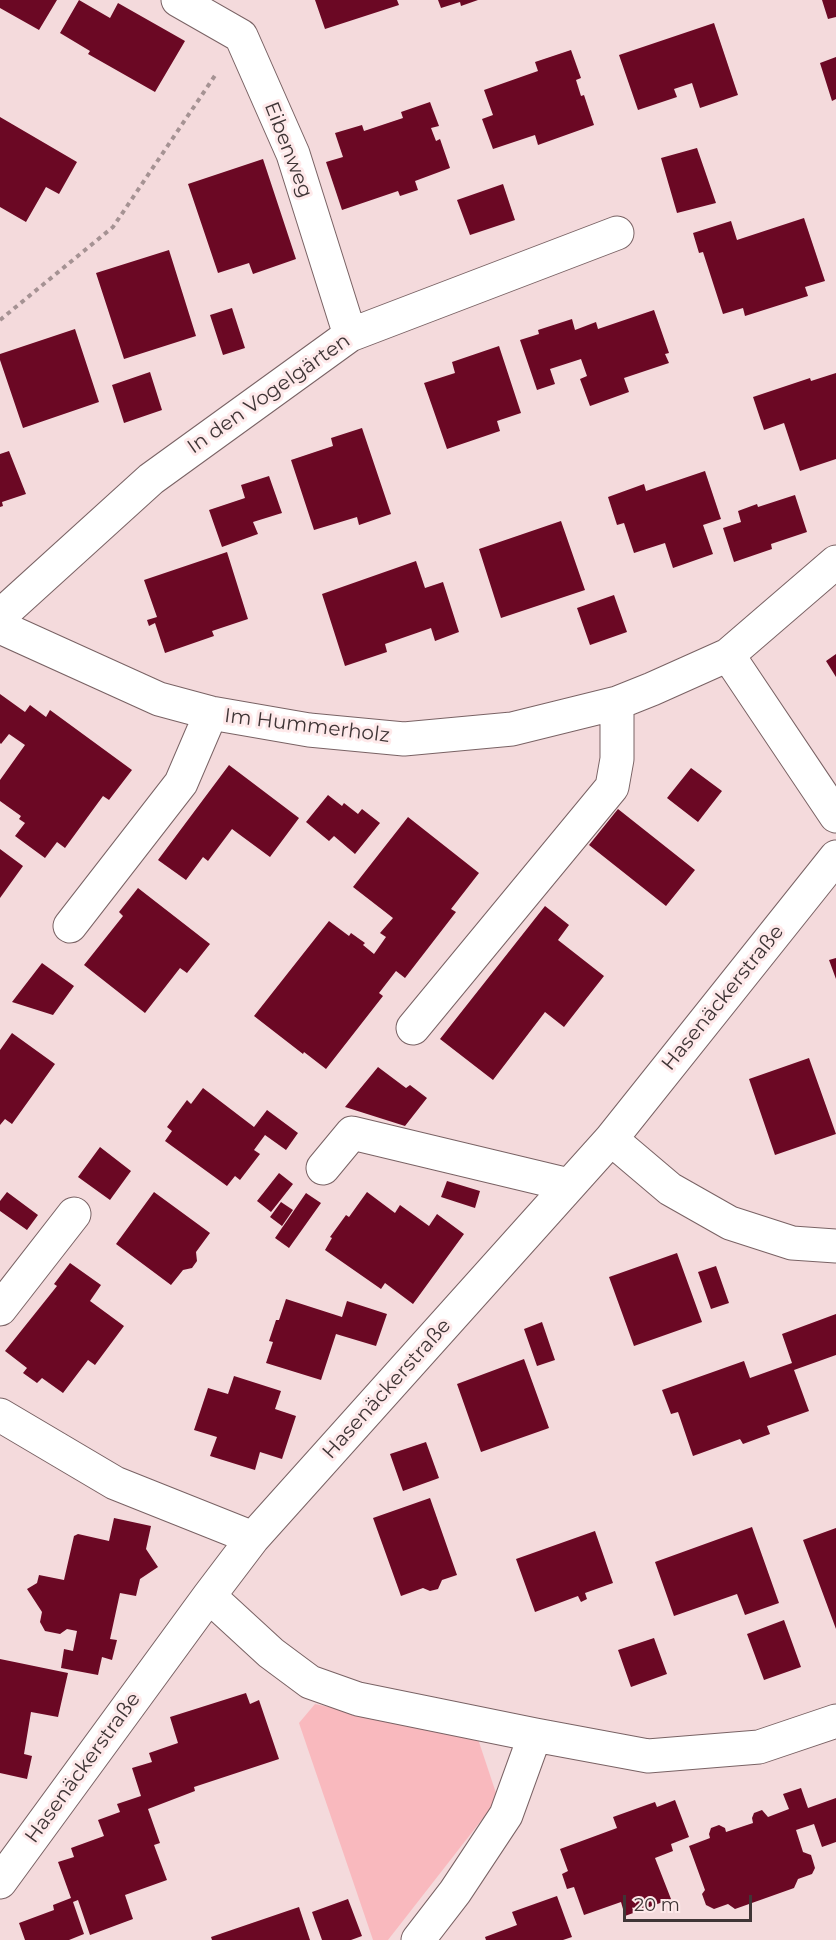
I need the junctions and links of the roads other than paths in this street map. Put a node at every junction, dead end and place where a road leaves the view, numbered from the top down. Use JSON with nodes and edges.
{"nodes":[{"id":1,"x":178,"y":0,"type":"edge"},
{"id":2,"x":617,"y":233,"type":"dead end"},
{"id":3,"x":350,"y":335,"type":"junction"},
{"id":4,"x":836,"y":562,"type":"edge"},
{"id":5,"x":0,"y":616,"type":"edge"},
{"id":6,"x":0,"y":627,"type":"edge"},
{"id":7,"x":728,"y":655,"type":"junction"},
{"id":8,"x":617,"y":703,"type":"junction"},
{"id":9,"x":211,"y":713,"type":"junction"},
{"id":10,"x":836,"y":816,"type":"edge"},
{"id":11,"x":836,"y":857,"type":"edge"},
{"id":12,"x":70,"y":926,"type":"dead end"},
{"id":13,"x":413,"y":1028,"type":"dead end"},
{"id":14,"x":610,"y":1139,"type":"junction"},
{"id":15,"x":323,"y":1168,"type":"dead end"},
{"id":16,"x":569,"y":1185,"type":"junction"},
{"id":17,"x":74,"y":1214,"type":"dead end"},
{"id":18,"x":836,"y":1246,"type":"edge"},
{"id":19,"x":0,"y":1309,"type":"edge"},
{"id":20,"x":0,"y":1415,"type":"edge"},
{"id":21,"x":253,"y":1538,"type":"junction"},
{"id":22,"x":209,"y":1596,"type":"junction"},
{"id":23,"x":836,"y":1721,"type":"edge"},
{"id":24,"x":535,"y":1735,"type":"junction"},
{"id":25,"x":0,"y":1882,"type":"edge"},
{"id":26,"x":418,"y":1940,"type":"edge"}],
"edges":[{"from":1,"to":3,"type":"street","name":"Eibenweg"},
{"from":2,"to":3,"type":"street","name":"In den Vogelgärten"},
{"from":3,"to":5,"type":"street","name":"In den Vogelgärten"},
{"from":4,"to":7,"type":"street","name":"Im Hummerholz"},
{"from":6,"to":9,"type":"street","name":"Im Hummerholz"},
{"from":7,"to":8,"type":"street","name":"Im Hummerholz"},
{"from":7,"to":10,"type":"street"},
{"from":8,"to":9,"type":"street","name":"Im Hummerholz"},
{"from":8,"to":13,"type":"street"},
{"from":9,"to":12,"type":"street","name":"Im Hummerholz"},
{"from":11,"to":14,"type":"street","name":"Hasenäckerstraße"},
{"from":14,"to":16,"type":"street","name":"Hasenäckerstraße"},
{"from":14,"to":18,"type":"street"},
{"from":15,"to":16,"type":"street"},
{"from":16,"to":21,"type":"street","name":"Hasenäckerstraße"},
{"from":17,"to":19,"type":"street"},
{"from":20,"to":21,"type":"street"},
{"from":21,"to":22,"type":"street","name":"Hasenäckerstraße"},
{"from":22,"to":24,"type":"street"},
{"from":22,"to":25,"type":"street","name":"Hasenäckerstraße"},
{"from":23,"to":24,"type":"street"},
{"from":24,"to":26,"type":"street"}]}
